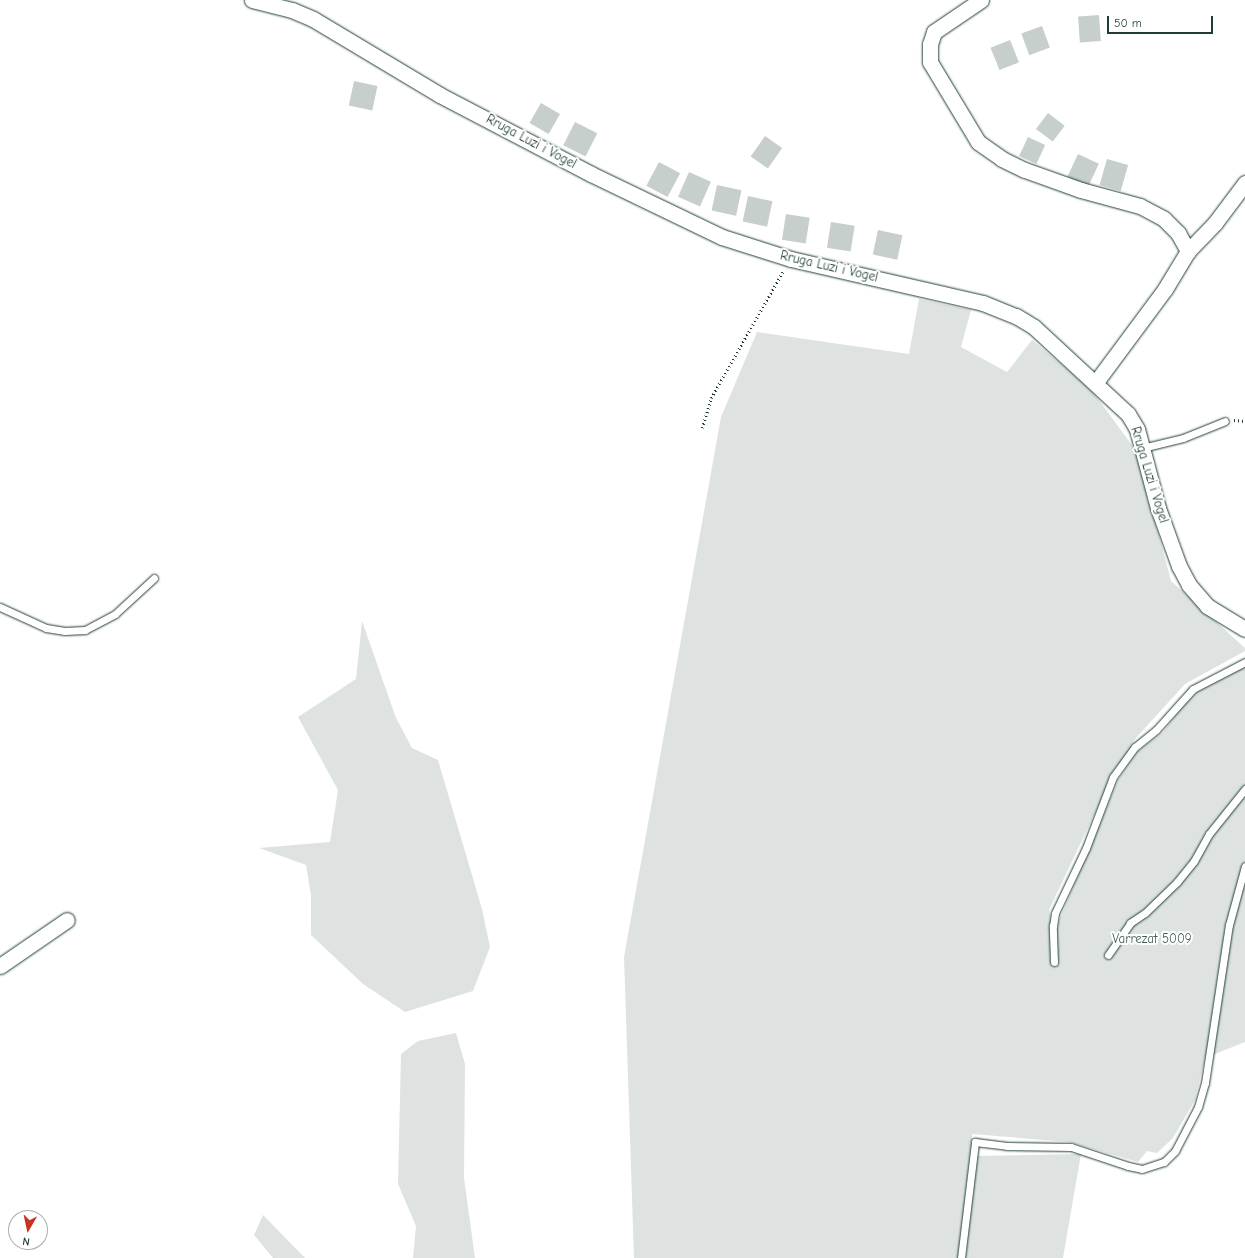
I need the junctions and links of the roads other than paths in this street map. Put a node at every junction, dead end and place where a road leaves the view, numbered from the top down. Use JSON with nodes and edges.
{"nodes":[{"id":1,"x":252,"y":0,"type":"edge"},
{"id":2,"x":981,"y":0,"type":"edge"},
{"id":3,"x":294,"y":5,"type":"edge"},
{"id":4,"x":1245,"y":183,"type":"edge"},
{"id":5,"x":1188,"y":251,"type":"junction"},
{"id":6,"x":1096,"y":382,"type":"junction"},
{"id":7,"x":1226,"y":421,"type":"dead end"},
{"id":8,"x":1142,"y":448,"type":"junction"},
{"id":9,"x":154,"y":578,"type":"dead end"},
{"id":10,"x":0,"y":607,"type":"edge"},
{"id":11,"x":1245,"y":629,"type":"edge"},
{"id":12,"x":1245,"y":662,"type":"edge"},
{"id":13,"x":1245,"y":789,"type":"edge"},
{"id":14,"x":1245,"y":866,"type":"edge"},
{"id":15,"x":67,"y":920,"type":"dead end"},
{"id":16,"x":1108,"y":955,"type":"dead end"},
{"id":17,"x":1054,"y":962,"type":"dead end"},
{"id":18,"x":0,"y":966,"type":"edge"},
{"id":19,"x":961,"y":1258,"type":"edge"}],
"edges":[{"from":1,"to":3,"type":"street","name":"Rruga Luzi i Vogel"},
{"from":2,"to":5,"type":"street"},
{"from":3,"to":6,"type":"street","name":"Rruga Luzi i Vogel"},
{"from":4,"to":5,"type":"street"},
{"from":5,"to":6,"type":"street"},
{"from":6,"to":8,"type":"street","name":"Rruga Luzi i Vogel"},
{"from":7,"to":8,"type":"lane"},
{"from":8,"to":11,"type":"street","name":"Rruga Luzi i Vogel"},
{"from":9,"to":10,"type":"lane"},
{"from":12,"to":17,"type":"lane"},
{"from":13,"to":16,"type":"lane"},
{"from":14,"to":19,"type":"lane"},
{"from":15,"to":18,"type":"street"}]}
